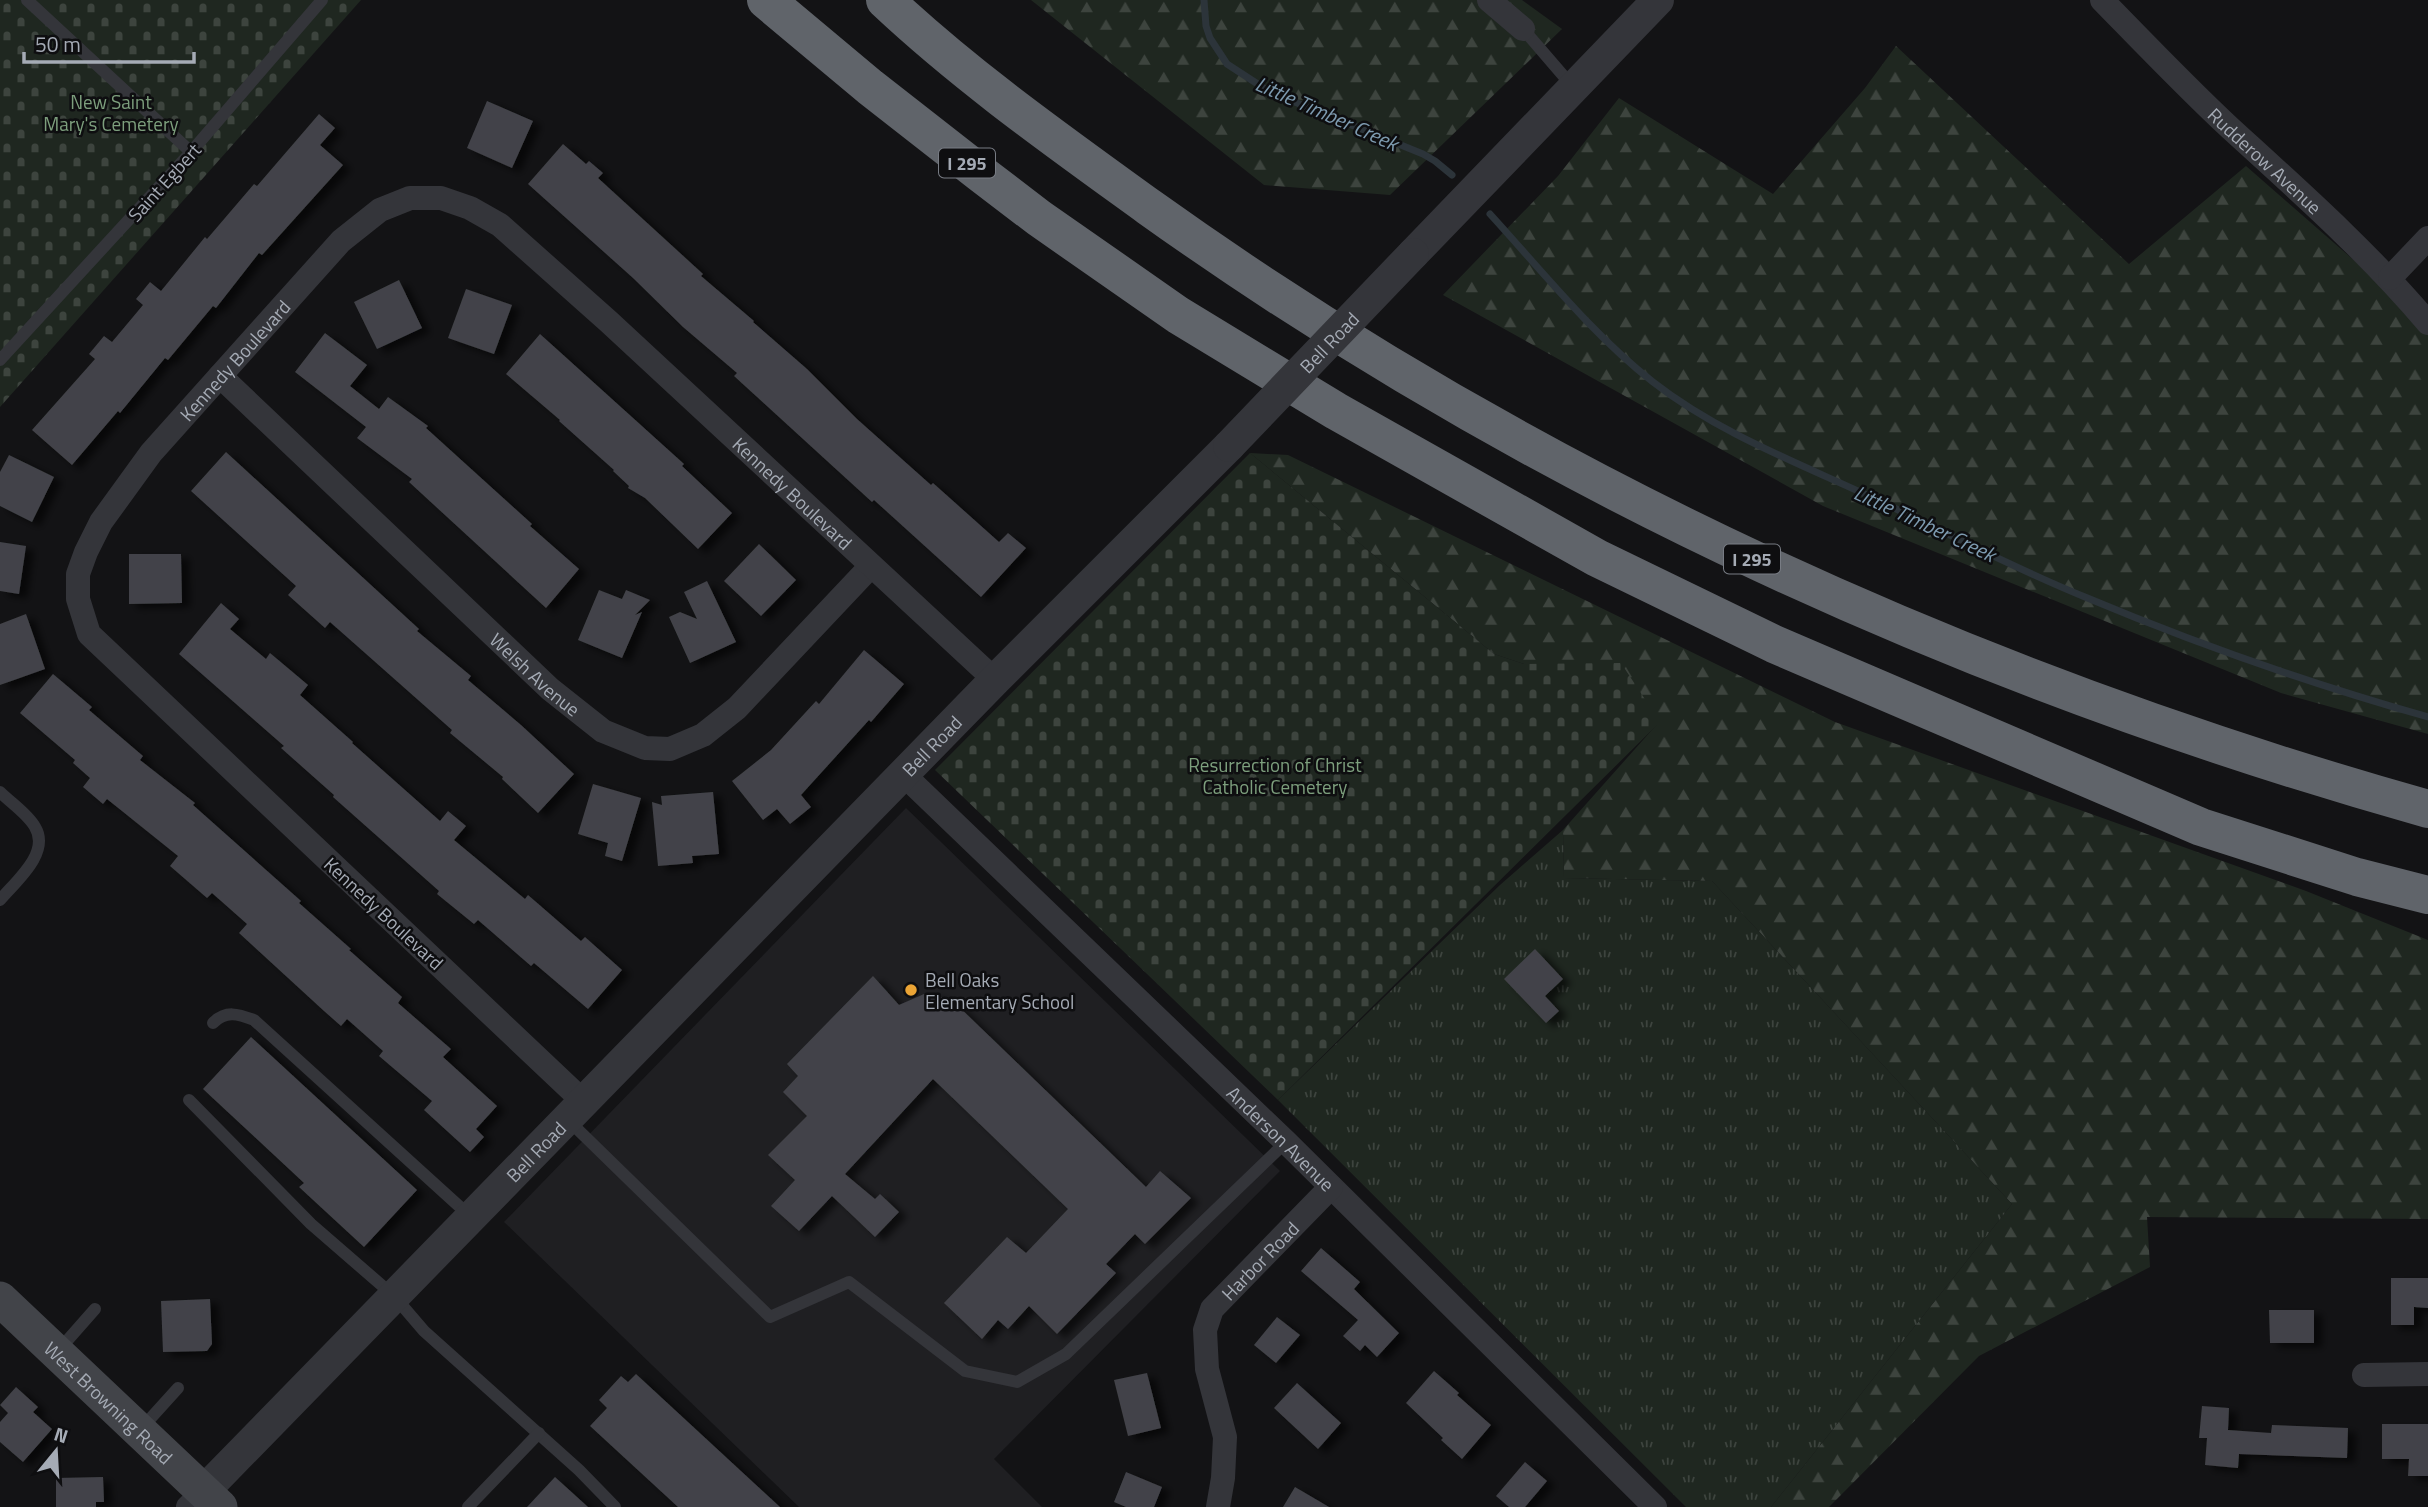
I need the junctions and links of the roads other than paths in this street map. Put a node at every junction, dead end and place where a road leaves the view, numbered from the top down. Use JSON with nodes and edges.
{"nodes":[{"id":1,"x":27,"y":0,"type":"edge"},
{"id":2,"x":323,"y":0,"type":"edge"},
{"id":3,"x":766,"y":0,"type":"edge"},
{"id":4,"x":885,"y":0,"type":"edge"},
{"id":5,"x":1489,"y":0,"type":"edge"},
{"id":6,"x":1658,"y":0,"type":"edge"},
{"id":7,"x":2102,"y":0,"type":"edge"},
{"id":8,"x":1523,"y":29,"type":"joint"},
{"id":9,"x":1574,"y":87,"type":"junction"},
{"id":10,"x":191,"y":152,"type":"junction"},
{"id":11,"x":2428,"y":238,"type":"edge"},
{"id":12,"x":2390,"y":278,"type":"junction"},
{"id":13,"x":2428,"y":323,"type":"edge"},
{"id":14,"x":0,"y":360,"type":"edge"},
{"id":15,"x":220,"y":376,"type":"junction"},
{"id":16,"x":871,"y":566,"type":"junction"},
{"id":17,"x":995,"y":680,"type":"junction"},
{"id":18,"x":1984,"y":734,"type":"junction"},
{"id":19,"x":903,"y":774,"type":"junction"},
{"id":20,"x":0,"y":792,"type":"edge"},
{"id":21,"x":2376,"y":794,"type":"junction"},
{"id":22,"x":2428,"y":803,"type":"edge"},
{"id":23,"x":2428,"y":809,"type":"edge"},
{"id":24,"x":2428,"y":871,"type":"edge"},
{"id":25,"x":2428,"y":895,"type":"edge"},
{"id":26,"x":0,"y":900,"type":"edge"},
{"id":27,"x":214,"y":1023,"type":"dead end"},
{"id":28,"x":189,"y":1100,"type":"dead end"},
{"id":29,"x":575,"y":1110,"type":"junction"},
{"id":30,"x":1286,"y":1142,"type":"junction"},
{"id":31,"x":1331,"y":1187,"type":"junction"},
{"id":32,"x":471,"y":1217,"type":"junction"},
{"id":33,"x":394,"y":1297,"type":"junction"},
{"id":34,"x":0,"y":1299,"type":"edge"},
{"id":35,"x":95,"y":1309,"type":"dead end"},
{"id":36,"x":57,"y":1353,"type":"junction"},
{"id":37,"x":2428,"y":1374,"type":"edge"},
{"id":38,"x":2364,"y":1375,"type":"dead end"},
{"id":39,"x":178,"y":1388,"type":"dead end"},
{"id":40,"x":139,"y":1430,"type":"junction"},
{"id":41,"x":539,"y":1433,"type":"junction"},
{"id":42,"x":204,"y":1502,"type":"edge"},
{"id":43,"x":468,"y":1507,"type":"edge"},
{"id":44,"x":615,"y":1507,"type":"edge"},
{"id":45,"x":1218,"y":1507,"type":"edge"},
{"id":46,"x":1655,"y":1507,"type":"edge"}],
"edges":[{"from":1,"to":10,"type":"lane"},
{"from":2,"to":10,"type":"lane","name":"Saint Egbert"},
{"from":3,"to":18,"type":"highway","number":"I 295"},
{"from":4,"to":21,"type":"highway","number":"I 295"},
{"from":5,"to":8,"type":"street"},
{"from":6,"to":9,"type":"street","name":"Bell Road"},
{"from":7,"to":12,"type":"street","name":"Rudderow Avenue"},
{"from":8,"to":9,"type":"lane"},
{"from":9,"to":17,"type":"street","name":"Bell Road","bridge":true},
{"from":10,"to":14,"type":"lane","name":"Saint Egbert"},
{"from":11,"to":12,"type":"street"},
{"from":12,"to":13,"type":"street","name":"Rudderow Avenue"},
{"from":15,"to":16,"type":"street","name":"Kennedy Boulevard"},
{"from":15,"to":16,"type":"street","name":"Welsh Avenue"},
{"from":15,"to":29,"type":"street","name":"Kennedy Boulevard"},
{"from":16,"to":17,"type":"street","name":"Kennedy Boulevard"},
{"from":17,"to":19,"type":"street","name":"Bell Road"},
{"from":18,"to":24,"type":"highway","number":"I 295"},
{"from":18,"to":25,"type":"highway"},
{"from":19,"to":29,"type":"street","name":"Bell Road"},
{"from":19,"to":30,"type":"street","name":"Anderson Avenue"},
{"from":20,"to":26,"type":"lane"},
{"from":21,"to":22,"type":"highway"},
{"from":21,"to":23,"type":"highway","number":"I 295"},
{"from":27,"to":32,"type":"lane"},
{"from":28,"to":33,"type":"lane"},
{"from":29,"to":30,"type":"lane"},
{"from":29,"to":32,"type":"street","name":"Bell Road"},
{"from":30,"to":31,"type":"street","name":"Anderson Avenue"},
{"from":31,"to":45,"type":"street","name":"Harbor Road"},
{"from":31,"to":46,"type":"street","name":"Anderson Avenue"},
{"from":32,"to":33,"type":"street","name":"Bell Road"},
{"from":33,"to":41,"type":"lane"},
{"from":33,"to":42,"type":"street","name":"Bell Road"},
{"from":34,"to":36,"type":"main road","name":"West Browning Road"},
{"from":35,"to":36,"type":"lane"},
{"from":36,"to":40,"type":"main road","name":"West Browning Road"},
{"from":37,"to":38,"type":"street"},
{"from":39,"to":40,"type":"lane"},
{"from":40,"to":42,"type":"main road","name":"West Browning Road"},
{"from":41,"to":43,"type":"lane"},
{"from":41,"to":44,"type":"lane"}]}
